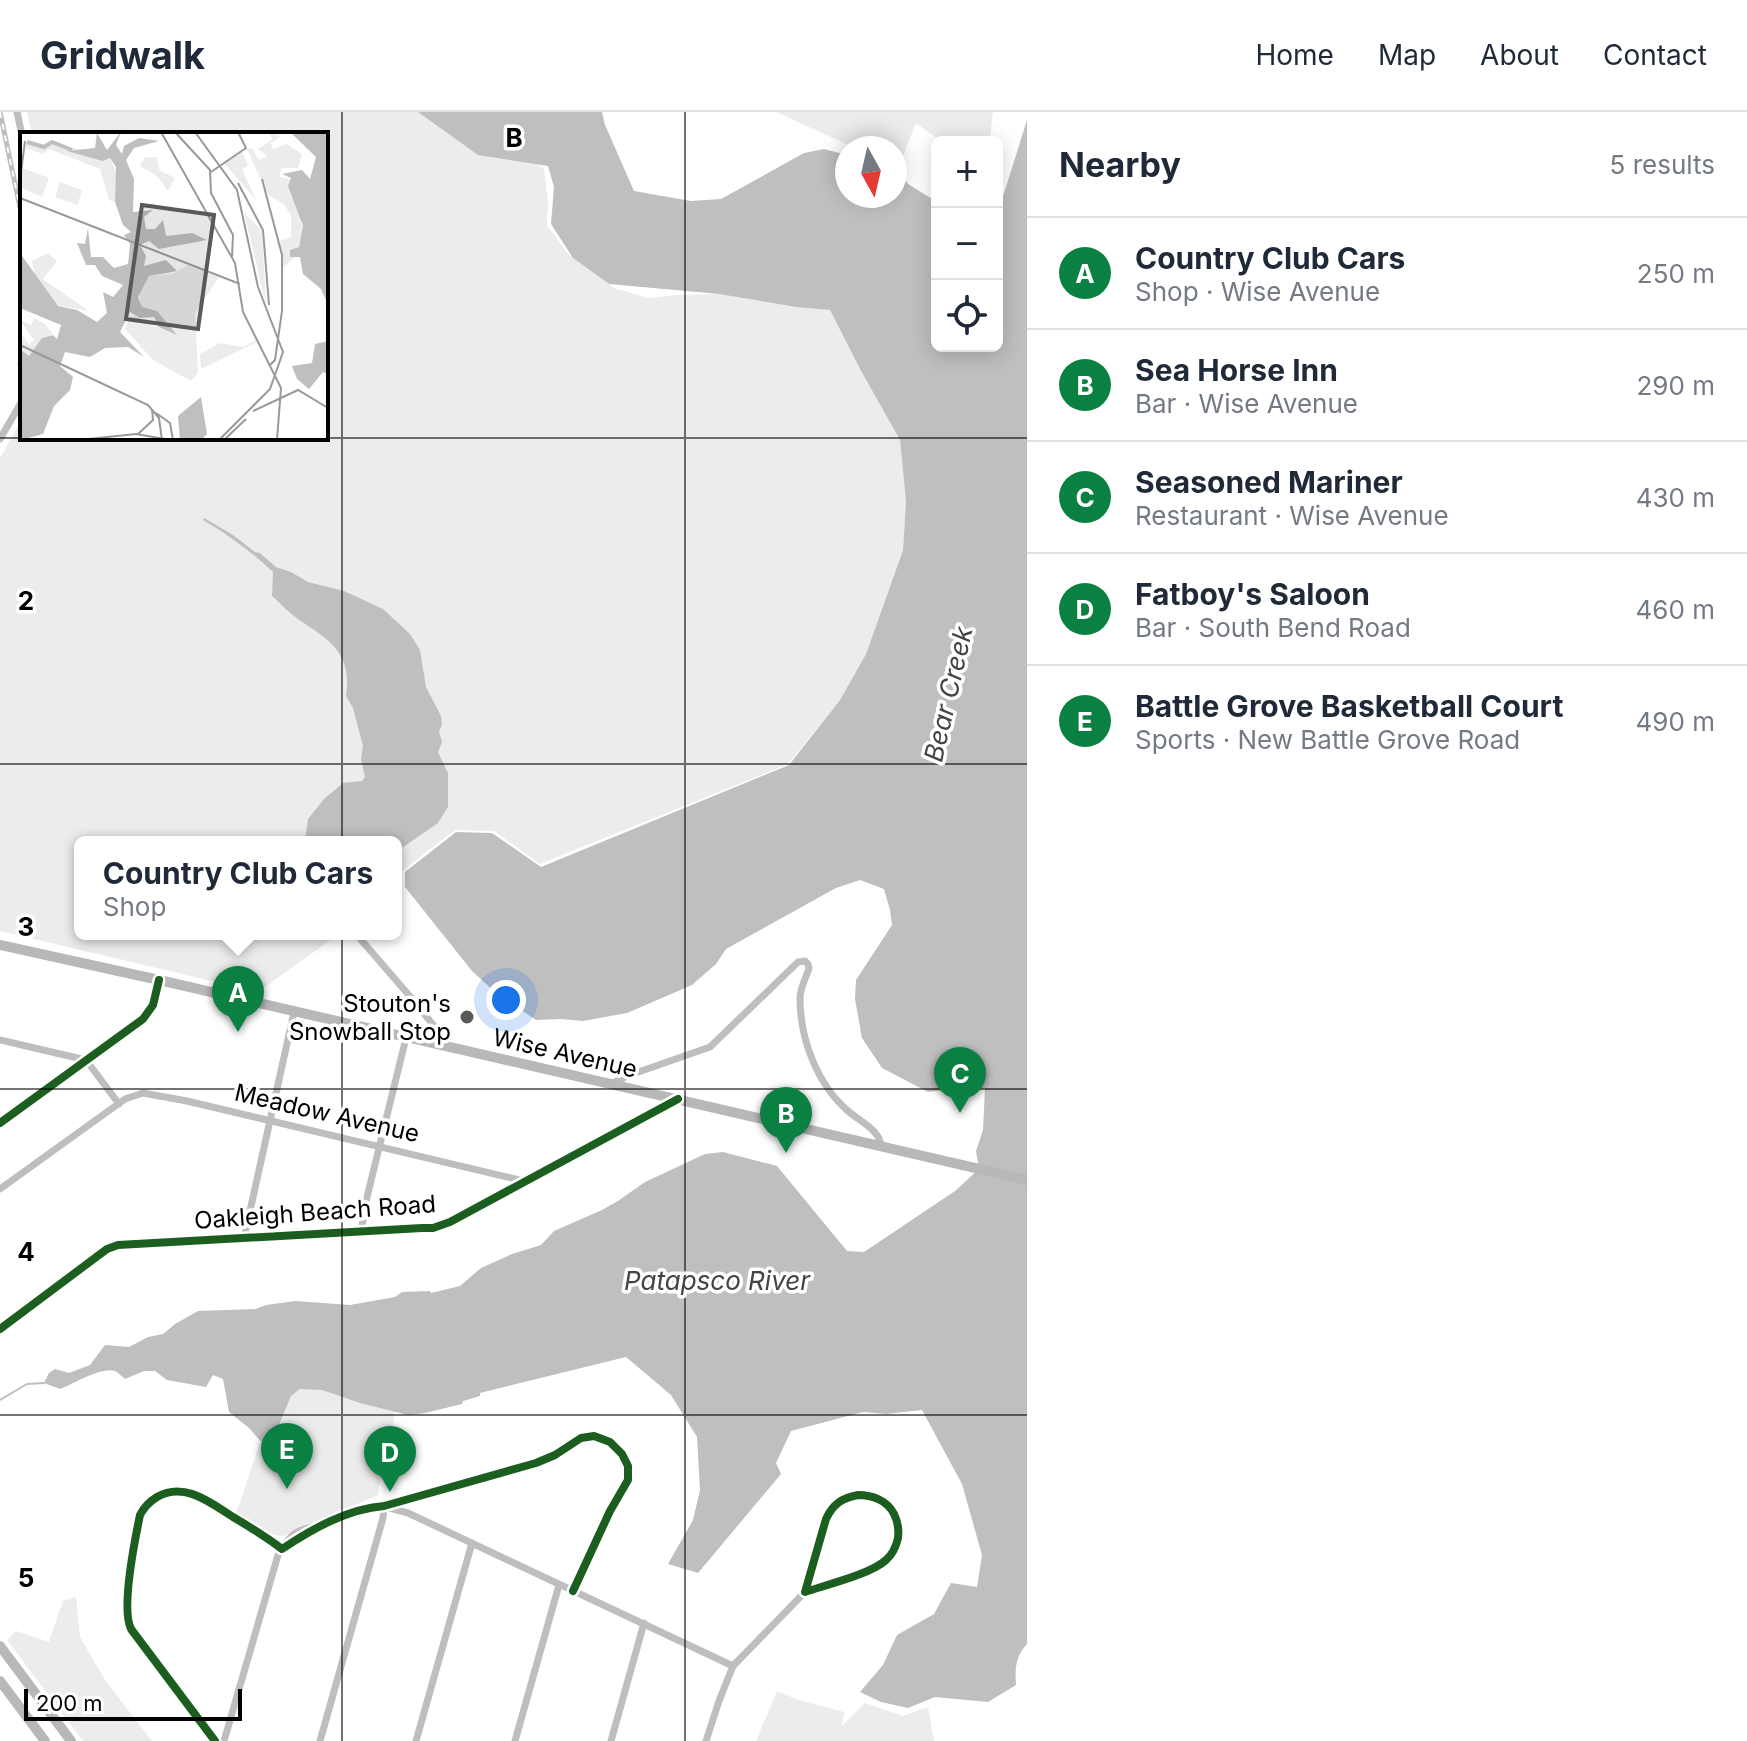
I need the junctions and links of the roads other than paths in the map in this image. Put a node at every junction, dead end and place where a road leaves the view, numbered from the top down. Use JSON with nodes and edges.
{"nodes":[{"id":1,"x":17,"y":112,"type":"edge"},
{"id":2,"x":21,"y":132,"type":"edge"},
{"id":3,"x":20,"y":404,"type":"edge"},
{"id":4,"x":0,"y":439,"type":"edge"},
{"id":5,"x":361,"y":940,"type":"edge"},
{"id":6,"x":0,"y":945,"type":"edge"},
{"id":7,"x":159,"y":980,"type":"junction"},
{"id":8,"x":294,"y":1012,"type":"junction"},
{"id":9,"x":406,"y":1038,"type":"junction"},
{"id":10,"x":0,"y":1040,"type":"edge"},
{"id":11,"x":440,"y":1046,"type":"junction"},
{"id":12,"x":86,"y":1060,"type":"junction"},
{"id":13,"x":611,"y":1084,"type":"junction"},
{"id":14,"x":678,"y":1099,"type":"junction"},
{"id":15,"x":119,"y":1104,"type":"junction"},
{"id":16,"x":270,"y":1121,"type":"junction"},
{"id":17,"x":0,"y":1123,"type":"edge"},
{"id":18,"x":380,"y":1146,"type":"junction"},
{"id":19,"x":881,"y":1146,"type":"junction"},
{"id":20,"x":1027,"y":1180,"type":"edge"},
{"id":21,"x":528,"y":1182,"type":"junction"},
{"id":22,"x":0,"y":1189,"type":"edge"},
{"id":23,"x":361,"y":1232,"type":"junction"},
{"id":24,"x":244,"y":1238,"type":"junction"},
{"id":25,"x":0,"y":1329,"type":"edge"},
{"id":26,"x":384,"y":1506,"type":"junction"},
{"id":27,"x":472,"y":1543,"type":"junction"},
{"id":28,"x":282,"y":1549,"type":"junction"},
{"id":29,"x":559,"y":1585,"type":"junction"},
{"id":30,"x":573,"y":1591,"type":"junction"},
{"id":31,"x":805,"y":1592,"type":"junction"},
{"id":32,"x":644,"y":1623,"type":"junction"},
{"id":33,"x":0,"y":1646,"type":"edge"},
{"id":34,"x":733,"y":1666,"type":"junction"},
{"id":35,"x":0,"y":1681,"type":"edge"},
{"id":36,"x":62,"y":1729,"type":"junction"},
{"id":37,"x":45,"y":1741,"type":"edge"},
{"id":38,"x":71,"y":1741,"type":"edge"},
{"id":39,"x":215,"y":1741,"type":"edge"},
{"id":40,"x":224,"y":1741,"type":"edge"},
{"id":41,"x":320,"y":1741,"type":"edge"},
{"id":42,"x":416,"y":1741,"type":"edge"},
{"id":43,"x":515,"y":1741,"type":"edge"},
{"id":44,"x":611,"y":1741,"type":"edge"},
{"id":45,"x":706,"y":1741,"type":"edge"}],
"edges":[{"from":1,"to":2,"type":"street"},
{"from":3,"to":4,"type":"street"},
{"from":5,"to":11,"type":"street"},
{"from":6,"to":7,"type":"main road","name":"Wise Avenue"},
{"from":7,"to":8,"type":"main road","name":"Wise Avenue"},
{"from":7,"to":12,"type":"street"},
{"from":8,"to":9,"type":"main road","name":"Wise Avenue"},
{"from":8,"to":16,"type":"street"},
{"from":9,"to":11,"type":"main road","name":"Wise Avenue"},
{"from":9,"to":18,"type":"street"},
{"from":10,"to":12,"type":"street"},
{"from":11,"to":13,"type":"main road","name":"Wise Avenue"},
{"from":12,"to":15,"type":"street"},
{"from":12,"to":17,"type":"street"},
{"from":13,"to":14,"type":"main road","name":"Wise Avenue"},
{"from":13,"to":19,"type":"street"},
{"from":14,"to":19,"type":"main road","name":"Wise Avenue"},
{"from":14,"to":21,"type":"street","name":"Oakleigh Beach Road"},
{"from":15,"to":16,"type":"street","name":"Meadow Avenue"},
{"from":15,"to":22,"type":"street"},
{"from":16,"to":18,"type":"street","name":"Meadow Avenue"},
{"from":16,"to":24,"type":"street"},
{"from":18,"to":21,"type":"street","name":"Meadow Avenue"},
{"from":18,"to":23,"type":"street"},
{"from":19,"to":20,"type":"main road","name":"Wise Avenue"},
{"from":21,"to":23,"type":"street","name":"Oakleigh Beach Road"},
{"from":23,"to":24,"type":"street","name":"Oakleigh Beach Road"},
{"from":24,"to":25,"type":"street","name":"Oakleigh Beach Road"},
{"from":26,"to":27,"type":"street"},
{"from":26,"to":28,"type":"street"},
{"from":26,"to":30,"type":"street"},
{"from":26,"to":41,"type":"street"},
{"from":27,"to":29,"type":"street"},
{"from":27,"to":42,"type":"street"},
{"from":28,"to":39,"type":"street"},
{"from":28,"to":40,"type":"street"},
{"from":29,"to":30,"type":"street"},
{"from":29,"to":43,"type":"street"},
{"from":30,"to":32,"type":"street"},
{"from":31,"to":31,"type":"street"},
{"from":31,"to":34,"type":"street"},
{"from":32,"to":34,"type":"street"},
{"from":32,"to":44,"type":"street"},
{"from":33,"to":36,"type":"main road"},
{"from":34,"to":45,"type":"street"},
{"from":35,"to":37,"type":"main road"},
{"from":36,"to":37,"type":"main road"},
{"from":36,"to":38,"type":"main road"}]}
